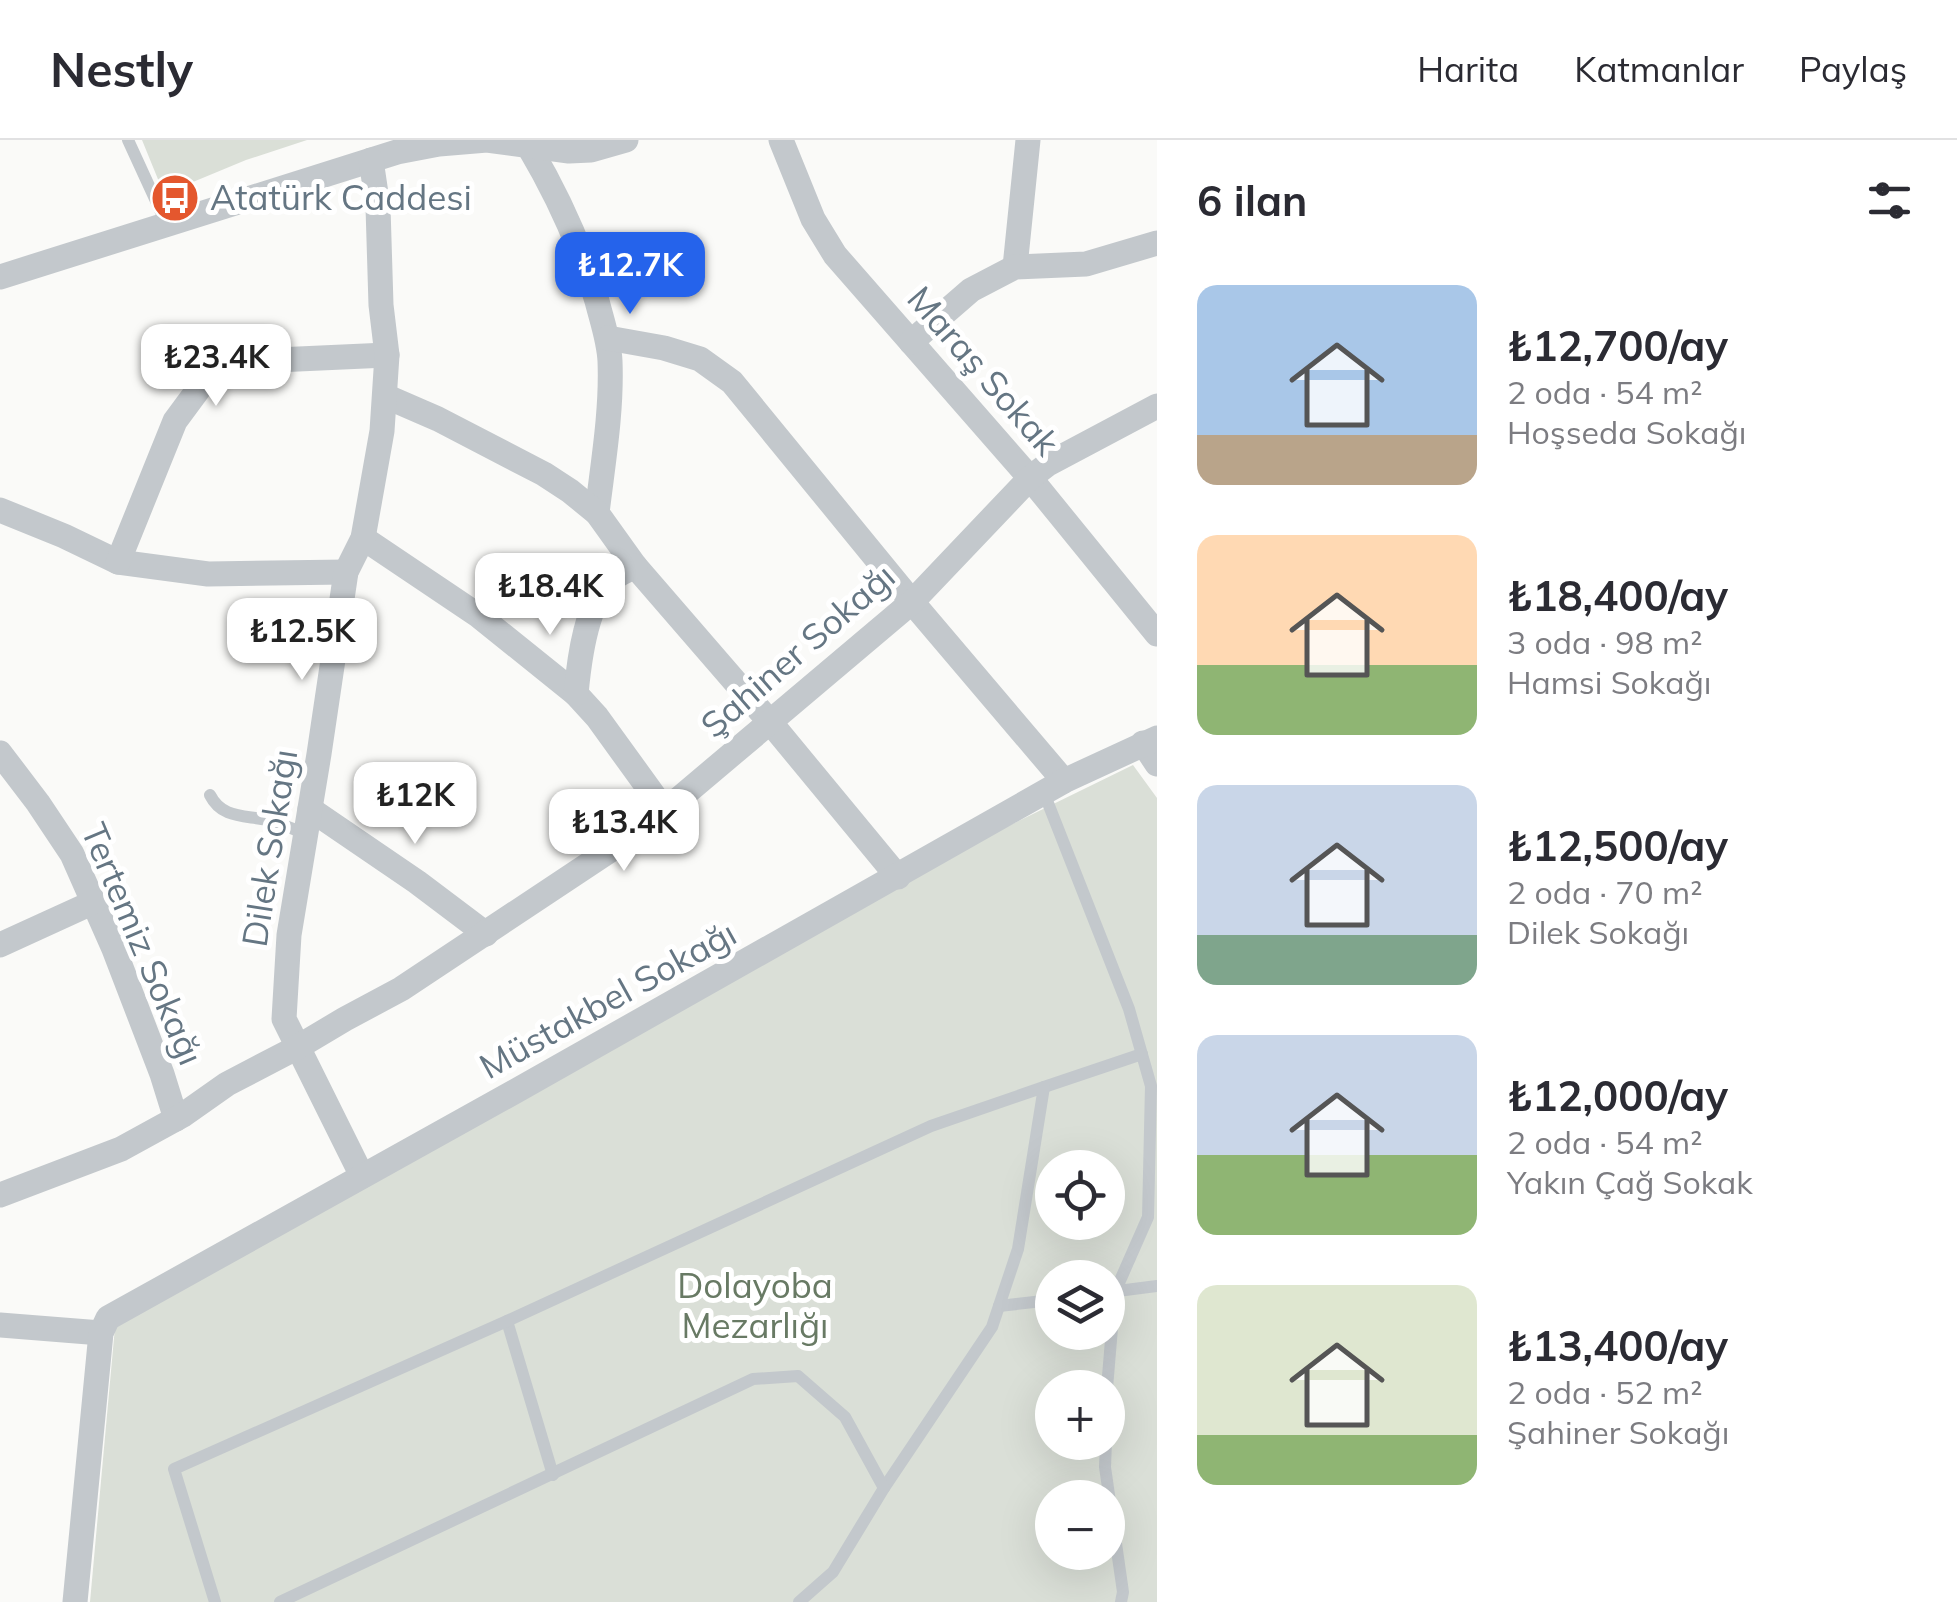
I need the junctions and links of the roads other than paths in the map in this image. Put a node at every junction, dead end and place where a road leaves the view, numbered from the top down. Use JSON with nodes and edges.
{"nodes":[{"id":1,"x":128,"y":140,"type":"edge"},
{"id":2,"x":626,"y":140,"type":"edge"},
{"id":3,"x":782,"y":140,"type":"edge"},
{"id":4,"x":1028,"y":140,"type":"edge"},
{"id":5,"x":529,"y":143,"type":"edge"},
{"id":6,"x":371,"y":160,"type":"junction"},
{"id":7,"x":167,"y":224,"type":"junction"},
{"id":8,"x":1157,"y":243,"type":"edge"},
{"id":9,"x":1015,"y":267,"type":"junction"},
{"id":10,"x":0,"y":277,"type":"edge"},
{"id":11,"x":608,"y":338,"type":"junction"},
{"id":12,"x":912,"y":342,"type":"junction"},
{"id":13,"x":386,"y":355,"type":"junction"},
{"id":14,"x":385,"y":396,"type":"junction"},
{"id":15,"x":1157,"y":406,"type":"edge"},
{"id":16,"x":1030,"y":478,"type":"junction"},
{"id":17,"x":0,"y":510,"type":"edge"},
{"id":18,"x":597,"y":514,"type":"junction"},
{"id":19,"x":364,"y":538,"type":"junction"},
{"id":20,"x":118,"y":562,"type":"junction"},
{"id":21,"x":635,"y":566,"type":"junction"},
{"id":22,"x":346,"y":572,"type":"junction"},
{"id":23,"x":912,"y":602,"type":"junction"},
{"id":24,"x":1157,"y":634,"type":"edge"},
{"id":25,"x":576,"y":694,"type":"junction"},
{"id":26,"x":770,"y":722,"type":"junction"},
{"id":27,"x":1152,"y":748,"type":"edge"},
{"id":28,"x":0,"y":753,"type":"edge"},
{"id":29,"x":1054,"y":787,"type":"junction"},
{"id":30,"x":210,"y":796,"type":"dead end"},
{"id":31,"x":665,"y":811,"type":"junction"},
{"id":32,"x":308,"y":822,"type":"junction"},
{"id":33,"x":898,"y":876,"type":"junction"},
{"id":34,"x":94,"y":902,"type":"junction"},
{"id":35,"x":486,"y":934,"type":"junction"},
{"id":36,"x":0,"y":946,"type":"edge"},
{"id":37,"x":298,"y":1047,"type":"junction"},
{"id":38,"x":1142,"y":1054,"type":"junction"},
{"id":39,"x":1044,"y":1087,"type":"junction"},
{"id":40,"x":176,"y":1119,"type":"junction"},
{"id":41,"x":362,"y":1176,"type":"junction"},
{"id":42,"x":0,"y":1196,"type":"edge"},
{"id":43,"x":1125,"y":1264,"type":"edge"},
{"id":44,"x":1157,"y":1286,"type":"edge"},
{"id":45,"x":1125,"y":1290,"type":"edge"},
{"id":46,"x":1035,"y":1302,"type":"edge"},
{"id":47,"x":999,"y":1306,"type":"junction"},
{"id":48,"x":507,"y":1321,"type":"junction"},
{"id":49,"x":0,"y":1325,"type":"edge"},
{"id":50,"x":101,"y":1333,"type":"junction"},
{"id":51,"x":1105,"y":1460,"type":"edge"},
{"id":52,"x":553,"y":1474,"type":"junction"},
{"id":53,"x":884,"y":1488,"type":"junction"},
{"id":54,"x":75,"y":1602,"type":"edge"},
{"id":55,"x":215,"y":1602,"type":"edge"},
{"id":56,"x":280,"y":1602,"type":"edge"},
{"id":57,"x":799,"y":1602,"type":"edge"},
{"id":58,"x":1122,"y":1602,"type":"edge"}],
"edges":[{"from":1,"to":7,"type":"lane"},
{"from":2,"to":5,"type":"street"},
{"from":3,"to":12,"type":"street","name":"Maraş Sokak"},
{"from":4,"to":9,"type":"street"},
{"from":5,"to":6,"type":"street"},
{"from":5,"to":11,"type":"street"},
{"from":6,"to":7,"type":"street"},
{"from":6,"to":13,"type":"street","name":"Dilek Sokağı"},
{"from":7,"to":10,"type":"street"},
{"from":8,"to":9,"type":"street"},
{"from":9,"to":12,"type":"street"},
{"from":11,"to":18,"type":"street"},
{"from":11,"to":23,"type":"street"},
{"from":12,"to":16,"type":"street","name":"Maraş Sokak"},
{"from":13,"to":14,"type":"street","name":"Dilek Sokağı"},
{"from":13,"to":20,"type":"street"},
{"from":14,"to":18,"type":"street"},
{"from":14,"to":19,"type":"street","name":"Dilek Sokağı"},
{"from":15,"to":16,"type":"street","name":"Şahiner Sokağı"},
{"from":16,"to":23,"type":"street","name":"Şahiner Sokağı"},
{"from":16,"to":24,"type":"street","name":"Maraş Sokak"},
{"from":17,"to":20,"type":"street"},
{"from":18,"to":21,"type":"street"},
{"from":19,"to":22,"type":"street","name":"Dilek Sokağı"},
{"from":19,"to":25,"type":"street"},
{"from":20,"to":22,"type":"street"},
{"from":21,"to":25,"type":"street"},
{"from":21,"to":26,"type":"street"},
{"from":22,"to":32,"type":"street","name":"Dilek Sokağı"},
{"from":23,"to":26,"type":"street","name":"Şahiner Sokağı"},
{"from":23,"to":29,"type":"street"},
{"from":25,"to":31,"type":"street"},
{"from":26,"to":31,"type":"street","name":"Şahiner Sokağı"},
{"from":26,"to":33,"type":"street"},
{"from":27,"to":29,"type":"street","name":"Müstakbel Sokağı"},
{"from":28,"to":34,"type":"street","name":"Tertemiz Sokağı"},
{"from":29,"to":33,"type":"street","name":"Müstakbel Sokağı"},
{"from":29,"to":38,"type":"lane"},
{"from":30,"to":32,"type":"lane"},
{"from":31,"to":35,"type":"street","name":"Şahiner Sokağı"},
{"from":32,"to":35,"type":"street"},
{"from":32,"to":37,"type":"street","name":"Dilek Sokağı"},
{"from":33,"to":41,"type":"street","name":"Müstakbel Sokağı"},
{"from":34,"to":36,"type":"street"},
{"from":34,"to":40,"type":"street","name":"Tertemiz Sokağı"},
{"from":35,"to":37,"type":"street","name":"Şahiner Sokağı"},
{"from":37,"to":40,"type":"street","name":"Şahiner Sokağı"},
{"from":37,"to":41,"type":"street","name":"Dilek Sokağı"},
{"from":38,"to":39,"type":"lane"},
{"from":38,"to":43,"type":"lane"},
{"from":39,"to":47,"type":"lane"},
{"from":39,"to":48,"type":"lane"},
{"from":40,"to":42,"type":"street","name":"Şahiner Sokağı"},
{"from":41,"to":50,"type":"street","name":"Müstakbel Sokağı"},
{"from":44,"to":45,"type":"lane"},
{"from":46,"to":47,"type":"lane"},
{"from":47,"to":53,"type":"lane"},
{"from":48,"to":52,"type":"lane"},
{"from":48,"to":55,"type":"lane"},
{"from":49,"to":50,"type":"street"},
{"from":50,"to":54,"type":"street"},
{"from":51,"to":58,"type":"lane"},
{"from":52,"to":53,"type":"lane"},
{"from":52,"to":56,"type":"lane"},
{"from":53,"to":57,"type":"lane"}]}
